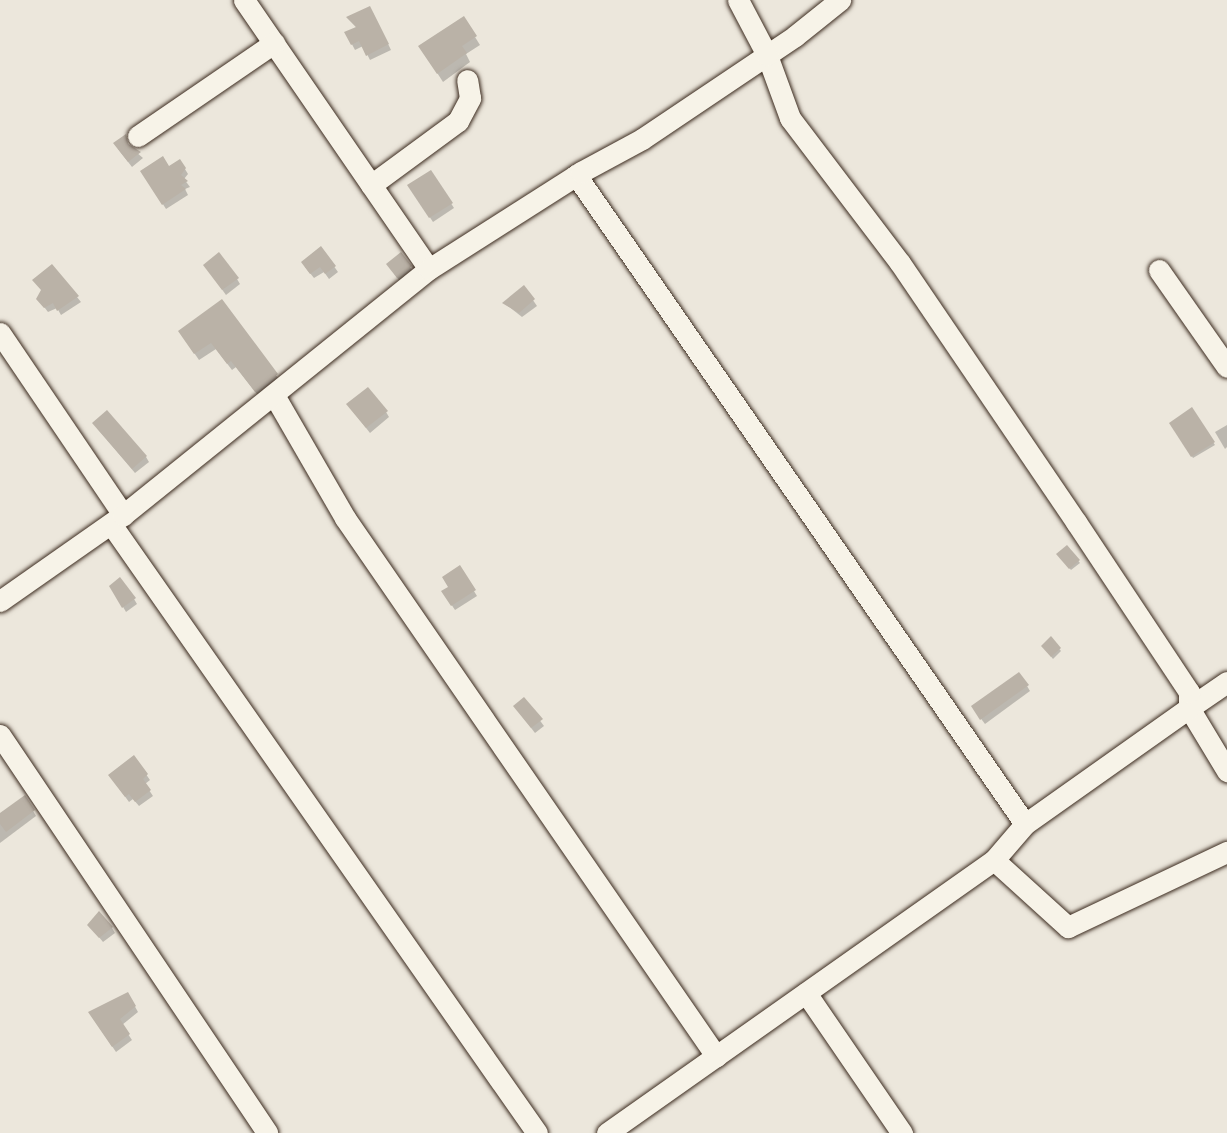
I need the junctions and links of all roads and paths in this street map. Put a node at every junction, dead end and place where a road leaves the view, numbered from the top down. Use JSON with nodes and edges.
{"nodes":[{"id":1,"x":244,"y":0,"type":"edge"},
{"id":2,"x":738,"y":0,"type":"edge"},
{"id":3,"x":840,"y":0,"type":"edge"},
{"id":4,"x":274,"y":43,"type":"junction"},
{"id":5,"x":767,"y":55,"type":"junction"},
{"id":6,"x":467,"y":80,"type":"dead end"},
{"id":7,"x":138,"y":136,"type":"dead end"},
{"id":8,"x":576,"y":175,"type":"junction"},
{"id":9,"x":371,"y":185,"type":"junction"},
{"id":10,"x":429,"y":269,"type":"junction"},
{"id":11,"x":1159,"y":270,"type":"dead end"},
{"id":12,"x":0,"y":333,"type":"edge"},
{"id":13,"x":1227,"y":367,"type":"edge"},
{"id":14,"x":274,"y":395,"type":"junction"},
{"id":15,"x":117,"y":519,"type":"junction"},
{"id":16,"x":0,"y":601,"type":"edge"},
{"id":17,"x":1227,"y":682,"type":"edge"},
{"id":18,"x":1189,"y":708,"type":"junction"},
{"id":19,"x":0,"y":735,"type":"edge"},
{"id":20,"x":1227,"y":771,"type":"edge"},
{"id":21,"x":1025,"y":824,"type":"junction"},
{"id":22,"x":1227,"y":852,"type":"edge"},
{"id":23,"x":994,"y":860,"type":"junction"},
{"id":24,"x":806,"y":993,"type":"junction"},
{"id":25,"x":716,"y":1056,"type":"junction"},
{"id":26,"x":267,"y":1133,"type":"edge"},
{"id":27,"x":537,"y":1133,"type":"edge"},
{"id":28,"x":607,"y":1133,"type":"edge"},
{"id":29,"x":902,"y":1133,"type":"edge"}],
"edges":[{"from":1,"to":4,"type":"street"},
{"from":2,"to":5,"type":"street"},
{"from":3,"to":5,"type":"street"},
{"from":4,"to":7,"type":"street"},
{"from":4,"to":9,"type":"street"},
{"from":5,"to":8,"type":"street"},
{"from":5,"to":18,"type":"street"},
{"from":6,"to":9,"type":"street"},
{"from":8,"to":10,"type":"street"},
{"from":8,"to":21,"type":"street"},
{"from":9,"to":10,"type":"street"},
{"from":10,"to":14,"type":"street"},
{"from":11,"to":13,"type":"street"},
{"from":12,"to":15,"type":"street"},
{"from":14,"to":15,"type":"street"},
{"from":14,"to":25,"type":"street"},
{"from":15,"to":16,"type":"street"},
{"from":15,"to":27,"type":"street"},
{"from":17,"to":18,"type":"street"},
{"from":18,"to":20,"type":"street"},
{"from":18,"to":21,"type":"street"},
{"from":19,"to":26,"type":"street"},
{"from":21,"to":23,"type":"street"},
{"from":22,"to":23,"type":"street"},
{"from":23,"to":24,"type":"street"},
{"from":24,"to":25,"type":"street"},
{"from":24,"to":29,"type":"street"},
{"from":25,"to":28,"type":"street"}]}
